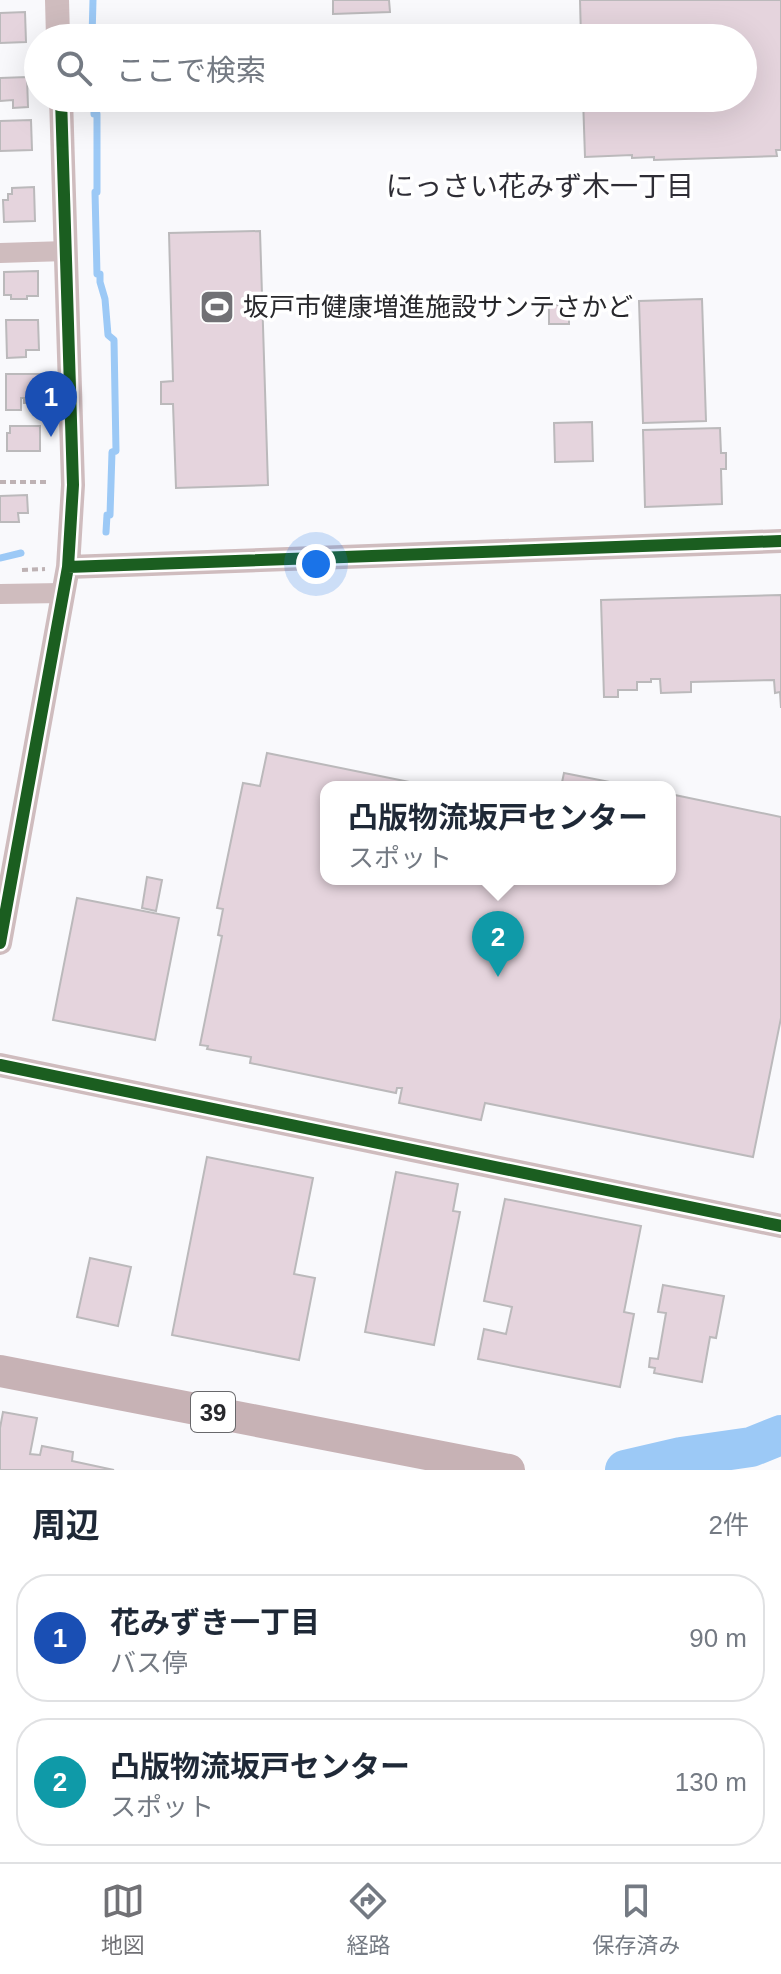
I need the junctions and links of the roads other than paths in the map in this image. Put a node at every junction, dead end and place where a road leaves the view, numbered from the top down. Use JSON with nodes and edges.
{"nodes":[{"id":1,"x":57,"y":0,"type":"edge"},
{"id":2,"x":58,"y":24,"type":"edge"},
{"id":3,"x":62,"y":112,"type":"edge"},
{"id":4,"x":67,"y":251,"type":"junction"},
{"id":5,"x":0,"y":253,"type":"edge"},
{"id":6,"x":781,"y":541,"type":"edge"},
{"id":7,"x":68,"y":567,"type":"junction"},
{"id":8,"x":62,"y":593,"type":"junction"},
{"id":9,"x":0,"y":594,"type":"edge"},
{"id":10,"x":0,"y":943,"type":"edge"},
{"id":11,"x":0,"y":1065,"type":"edge"},
{"id":12,"x":781,"y":1226,"type":"edge"},
{"id":13,"x":0,"y":1371,"type":"edge"},
{"id":14,"x":509,"y":1470,"type":"edge"}],
"edges":[{"from":1,"to":2,"type":"street"},
{"from":3,"to":4,"type":"street"},
{"from":4,"to":5,"type":"street"},
{"from":4,"to":7,"type":"street"},
{"from":6,"to":7,"type":"street"},
{"from":7,"to":8,"type":"street"},
{"from":8,"to":9,"type":"street"},
{"from":8,"to":10,"type":"street"},
{"from":11,"to":12,"type":"street"},
{"from":13,"to":14,"type":"main road","number":"39"}]}
